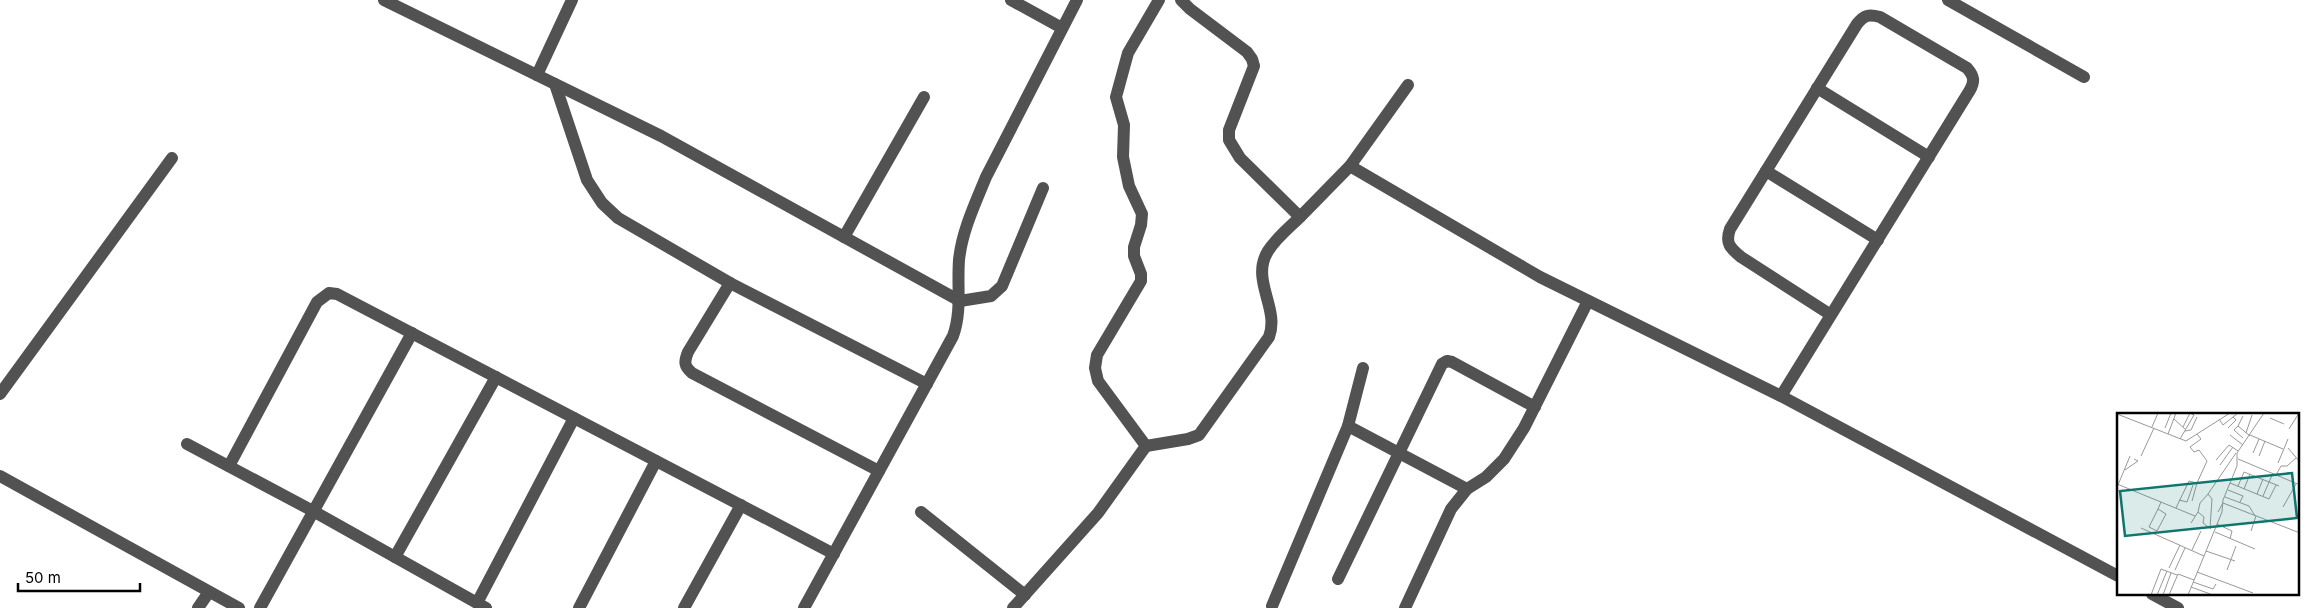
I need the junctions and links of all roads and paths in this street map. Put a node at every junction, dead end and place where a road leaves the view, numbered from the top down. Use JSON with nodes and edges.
{"nodes":[{"id":1,"x":384,"y":0,"type":"edge"},
{"id":2,"x":572,"y":0,"type":"edge"},
{"id":3,"x":1011,"y":0,"type":"edge"},
{"id":4,"x":1077,"y":0,"type":"edge"},
{"id":5,"x":1159,"y":0,"type":"edge"},
{"id":6,"x":1181,"y":0,"type":"edge"},
{"id":7,"x":1948,"y":0,"type":"edge"},
{"id":8,"x":1062,"y":28,"type":"junction"},
{"id":9,"x":537,"y":75,"type":"junction"},
{"id":10,"x":2084,"y":77,"type":"dead end"},
{"id":11,"x":555,"y":84,"type":"junction"},
{"id":12,"x":1408,"y":85,"type":"dead end"},
{"id":13,"x":1817,"y":88,"type":"junction"},
{"id":14,"x":924,"y":97,"type":"dead end"},
{"id":15,"x":1929,"y":157,"type":"junction"},
{"id":16,"x":172,"y":158,"type":"dead end"},
{"id":17,"x":1350,"y":166,"type":"junction"},
{"id":18,"x":1766,"y":171,"type":"junction"},
{"id":19,"x":1043,"y":188,"type":"dead end"},
{"id":20,"x":1300,"y":217,"type":"junction"},
{"id":21,"x":844,"y":237,"type":"junction"},
{"id":22,"x":1878,"y":240,"type":"junction"},
{"id":23,"x":730,"y":283,"type":"junction"},
{"id":24,"x":960,"y":301,"type":"junction"},
{"id":25,"x":1588,"y":301,"type":"junction"},
{"id":26,"x":1831,"y":315,"type":"junction"},
{"id":27,"x":412,"y":333,"type":"junction"},
{"id":28,"x":1363,"y":368,"type":"dead end"},
{"id":29,"x":496,"y":377,"type":"junction"},
{"id":30,"x":927,"y":384,"type":"junction"},
{"id":31,"x":0,"y":394,"type":"edge"},
{"id":32,"x":1781,"y":396,"type":"junction"},
{"id":33,"x":1535,"y":407,"type":"junction"},
{"id":34,"x":574,"y":418,"type":"junction"},
{"id":35,"x":1348,"y":426,"type":"junction"},
{"id":36,"x":187,"y":444,"type":"dead end"},
{"id":37,"x":1146,"y":446,"type":"junction"},
{"id":38,"x":1400,"y":453,"type":"junction"},
{"id":39,"x":656,"y":461,"type":"junction"},
{"id":40,"x":230,"y":466,"type":"junction"},
{"id":41,"x":879,"y":471,"type":"junction"},
{"id":42,"x":0,"y":476,"type":"edge"},
{"id":43,"x":1467,"y":489,"type":"junction"},
{"id":44,"x":741,"y":505,"type":"junction"},
{"id":45,"x":313,"y":510,"type":"junction"},
{"id":46,"x":921,"y":512,"type":"dead end"},
{"id":47,"x":834,"y":554,"type":"junction"},
{"id":48,"x":395,"y":557,"type":"junction"},
{"id":49,"x":2117,"y":575,"type":"edge"},
{"id":50,"x":1338,"y":579,"type":"dead end"},
{"id":51,"x":210,"y":592,"type":"junction"},
{"id":52,"x":1025,"y":595,"type":"junction"},
{"id":53,"x":2156,"y":596,"type":"edge"},
{"id":54,"x":481,"y":605,"type":"edge"},
{"id":55,"x":1273,"y":607,"type":"edge"},
{"id":56,"x":198,"y":608,"type":"edge"},
{"id":57,"x":239,"y":608,"type":"edge"},
{"id":58,"x":260,"y":608,"type":"edge"},
{"id":59,"x":579,"y":608,"type":"edge"},
{"id":60,"x":684,"y":608,"type":"edge"},
{"id":61,"x":804,"y":608,"type":"edge"},
{"id":62,"x":1013,"y":608,"type":"edge"},
{"id":63,"x":1405,"y":608,"type":"edge"},
{"id":64,"x":2178,"y":608,"type":"edge"}],
"edges":[{"from":1,"to":9,"type":"street"},
{"from":2,"to":9,"type":"street"},
{"from":3,"to":8,"type":"street"},
{"from":4,"to":8,"type":"street"},
{"from":5,"to":37,"type":"street"},
{"from":6,"to":20,"type":"street"},
{"from":7,"to":10,"type":"street"},
{"from":8,"to":24,"type":"street"},
{"from":9,"to":11,"type":"street"},
{"from":11,"to":21,"type":"street"},
{"from":11,"to":23,"type":"street"},
{"from":12,"to":17,"type":"street"},
{"from":13,"to":15,"type":"street"},
{"from":13,"to":15,"type":"street"},
{"from":13,"to":18,"type":"street"},
{"from":14,"to":21,"type":"street"},
{"from":15,"to":22,"type":"street"},
{"from":16,"to":31,"type":"street"},
{"from":17,"to":20,"type":"street"},
{"from":17,"to":25,"type":"street"},
{"from":18,"to":22,"type":"street"},
{"from":18,"to":26,"type":"street"},
{"from":19,"to":24,"type":"street"},
{"from":20,"to":37,"type":"street"},
{"from":21,"to":24,"type":"street"},
{"from":22,"to":26,"type":"street"},
{"from":23,"to":30,"type":"street"},
{"from":23,"to":41,"type":"street"},
{"from":24,"to":30,"type":"street"},
{"from":25,"to":32,"type":"street"},
{"from":25,"to":33,"type":"street"},
{"from":26,"to":32,"type":"street"},
{"from":27,"to":29,"type":"street"},
{"from":27,"to":40,"type":"street"},
{"from":27,"to":45,"type":"street"},
{"from":28,"to":35,"type":"street"},
{"from":29,"to":34,"type":"street"},
{"from":29,"to":48,"type":"street"},
{"from":30,"to":41,"type":"street"},
{"from":32,"to":49,"type":"street"},
{"from":33,"to":38,"type":"street"},
{"from":33,"to":43,"type":"street"},
{"from":34,"to":39,"type":"street"},
{"from":34,"to":54,"type":"street"},
{"from":35,"to":38,"type":"street"},
{"from":35,"to":55,"type":"street"},
{"from":36,"to":40,"type":"street"},
{"from":37,"to":52,"type":"street"},
{"from":38,"to":43,"type":"street"},
{"from":38,"to":50,"type":"street"},
{"from":39,"to":44,"type":"street"},
{"from":39,"to":59,"type":"street"},
{"from":40,"to":45,"type":"street"},
{"from":41,"to":47,"type":"street"},
{"from":42,"to":51,"type":"street"},
{"from":43,"to":63,"type":"street"},
{"from":44,"to":47,"type":"street"},
{"from":44,"to":60,"type":"street"},
{"from":45,"to":48,"type":"street"},
{"from":45,"to":58,"type":"street"},
{"from":46,"to":52,"type":"street"},
{"from":47,"to":61,"type":"street"},
{"from":48,"to":54,"type":"street"},
{"from":51,"to":56,"type":"street"},
{"from":51,"to":57,"type":"street"},
{"from":52,"to":62,"type":"street"},
{"from":53,"to":64,"type":"street"}]}
